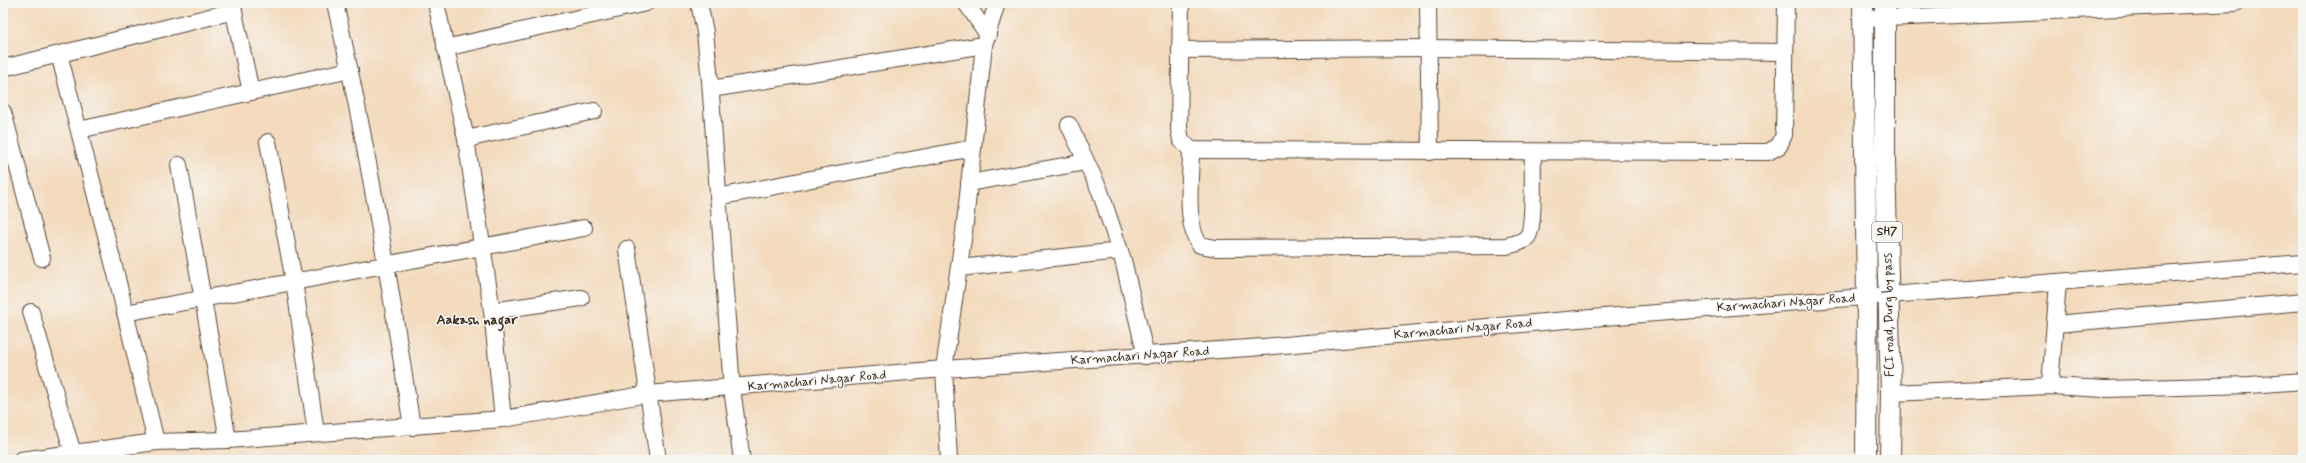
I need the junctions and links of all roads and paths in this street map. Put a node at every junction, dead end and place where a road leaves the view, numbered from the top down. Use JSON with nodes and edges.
{"nodes":[{"id":1,"x":335,"y":3,"type":"edge"},
{"id":2,"x":436,"y":3,"type":"edge"},
{"id":3,"x":646,"y":3,"type":"edge"},
{"id":4,"x":699,"y":3,"type":"edge"},
{"id":5,"x":966,"y":3,"type":"edge"},
{"id":6,"x":997,"y":3,"type":"edge"},
{"id":7,"x":1181,"y":3,"type":"edge"},
{"id":8,"x":1428,"y":3,"type":"edge"},
{"id":9,"x":1786,"y":3,"type":"edge"},
{"id":10,"x":2236,"y":3,"type":"edge"},
{"id":11,"x":233,"y":7,"type":"edge"},
{"id":12,"x":1863,"y":11,"type":"edge"},
{"id":13,"x":1885,"y":11,"type":"edge"},
{"id":14,"x":986,"y":40,"type":"junction"},
{"id":15,"x":445,"y":48,"type":"junction"},
{"id":16,"x":1429,"y":48,"type":"junction"},
{"id":17,"x":1180,"y":50,"type":"junction"},
{"id":18,"x":1785,"y":52,"type":"junction"},
{"id":19,"x":59,"y":54,"type":"junction"},
{"id":20,"x":3,"y":68,"type":"edge"},
{"id":21,"x":350,"y":70,"type":"junction"},
{"id":22,"x":711,"y":89,"type":"junction"},
{"id":23,"x":251,"y":92,"type":"junction"},
{"id":24,"x":3,"y":112,"type":"edge"},
{"id":25,"x":594,"y":112,"type":"dead end"},
{"id":26,"x":1069,"y":126,"type":"dead end"},
{"id":27,"x":79,"y":130,"type":"junction"},
{"id":28,"x":466,"y":139,"type":"junction"},
{"id":29,"x":268,"y":142,"type":"dead end"},
{"id":30,"x":973,"y":148,"type":"junction"},
{"id":31,"x":1191,"y":150,"type":"junction"},
{"id":32,"x":1430,"y":152,"type":"junction"},
{"id":33,"x":1533,"y":152,"type":"junction"},
{"id":34,"x":1086,"y":162,"type":"junction"},
{"id":35,"x":180,"y":165,"type":"dead end"},
{"id":36,"x":969,"y":183,"type":"junction"},
{"id":37,"x":718,"y":197,"type":"junction"},
{"id":38,"x":584,"y":228,"type":"dead end"},
{"id":39,"x":482,"y":248,"type":"junction"},
{"id":40,"x":627,"y":249,"type":"dead end"},
{"id":41,"x":1120,"y":251,"type":"junction"},
{"id":42,"x":42,"y":258,"type":"dead end"},
{"id":43,"x":2303,"y":263,"type":"edge"},
{"id":44,"x":388,"y":264,"type":"junction"},
{"id":45,"x":959,"y":268,"type":"junction"},
{"id":46,"x":294,"y":281,"type":"junction"},
{"id":47,"x":2058,"y":282,"type":"junction"},
{"id":48,"x":1888,"y":296,"type":"junction"},
{"id":49,"x":204,"y":297,"type":"junction"},
{"id":50,"x":1867,"y":297,"type":"junction"},
{"id":51,"x":581,"y":298,"type":"dead end"},
{"id":52,"x":2303,"y":302,"type":"edge"},
{"id":53,"x":492,"y":311,"type":"junction"},
{"id":54,"x":31,"y":312,"type":"dead end"},
{"id":55,"x":125,"y":313,"type":"junction"},
{"id":56,"x":2056,"y":324,"type":"junction"},
{"id":57,"x":1146,"y":356,"type":"junction"},
{"id":58,"x":944,"y":370,"type":"junction"},
{"id":59,"x":2303,"y":381,"type":"edge"},
{"id":60,"x":2050,"y":386,"type":"junction"},
{"id":61,"x":732,"y":389,"type":"junction"},
{"id":62,"x":1891,"y":393,"type":"junction"},
{"id":63,"x":648,"y":394,"type":"junction"},
{"id":64,"x":502,"y":419,"type":"junction"},
{"id":65,"x":412,"y":426,"type":"junction"},
{"id":66,"x":316,"y":434,"type":"junction"},
{"id":67,"x":228,"y":440,"type":"junction"},
{"id":68,"x":156,"y":442,"type":"junction"},
{"id":69,"x":73,"y":453,"type":"junction"},
{"id":70,"x":50,"y":458,"type":"edge"},
{"id":71,"x":653,"y":459,"type":"edge"},
{"id":72,"x":21,"y":460,"type":"edge"},
{"id":73,"x":742,"y":460,"type":"edge"},
{"id":74,"x":949,"y":460,"type":"edge"},
{"id":75,"x":1866,"y":460,"type":"edge"},
{"id":76,"x":1890,"y":460,"type":"edge"}],
"edges":[{"from":1,"to":21,"type":"street"},
{"from":2,"to":15,"type":"street"},
{"from":3,"to":15,"type":"street"},
{"from":4,"to":22,"type":"street"},
{"from":5,"to":14,"type":"street"},
{"from":6,"to":14,"type":"street"},
{"from":7,"to":17,"type":"street"},
{"from":8,"to":16,"type":"street"},
{"from":9,"to":18,"type":"street"},
{"from":10,"to":13,"type":"street"},
{"from":11,"to":19,"type":"street"},
{"from":11,"to":23,"type":"street"},
{"from":12,"to":13,"type":"street"},
{"from":12,"to":50,"type":"main road","name":"FCI road, Durg by pass","number":"SH7"},
{"from":13,"to":48,"type":"main road","name":"FCI road, Durg by pass","number":"SH7"},
{"from":14,"to":22,"type":"street"},
{"from":14,"to":30,"type":"street"},
{"from":15,"to":28,"type":"street"},
{"from":16,"to":17,"type":"street"},
{"from":16,"to":18,"type":"street"},
{"from":16,"to":32,"type":"street"},
{"from":17,"to":31,"type":"street"},
{"from":18,"to":33,"type":"street"},
{"from":19,"to":20,"type":"street"},
{"from":19,"to":27,"type":"street"},
{"from":21,"to":23,"type":"street"},
{"from":21,"to":44,"type":"street"},
{"from":22,"to":37,"type":"street"},
{"from":23,"to":27,"type":"street"},
{"from":24,"to":42,"type":"street"},
{"from":25,"to":28,"type":"street"},
{"from":26,"to":34,"type":"street"},
{"from":27,"to":55,"type":"street"},
{"from":28,"to":39,"type":"street"},
{"from":29,"to":46,"type":"street"},
{"from":30,"to":36,"type":"street"},
{"from":30,"to":37,"type":"street"},
{"from":31,"to":32,"type":"street"},
{"from":31,"to":33,"type":"street"},
{"from":32,"to":33,"type":"street"},
{"from":34,"to":36,"type":"street"},
{"from":34,"to":41,"type":"street"},
{"from":35,"to":49,"type":"street"},
{"from":36,"to":45,"type":"street"},
{"from":37,"to":61,"type":"street"},
{"from":38,"to":39,"type":"street"},
{"from":39,"to":44,"type":"street"},
{"from":39,"to":53,"type":"street"},
{"from":40,"to":63,"type":"street"},
{"from":41,"to":45,"type":"street"},
{"from":41,"to":57,"type":"street"},
{"from":43,"to":47,"type":"street","name":"Karmachari Nagar Road"},
{"from":44,"to":46,"type":"street"},
{"from":44,"to":65,"type":"street"},
{"from":45,"to":58,"type":"street"},
{"from":46,"to":49,"type":"street"},
{"from":46,"to":66,"type":"street"},
{"from":47,"to":48,"type":"street","name":"Karmachari Nagar Road"},
{"from":47,"to":56,"type":"street"},
{"from":48,"to":50,"type":"street","name":"Karmachari Nagar Road"},
{"from":48,"to":62,"type":"main road","name":"FCI road, Durg by pass","number":"SH7"},
{"from":49,"to":55,"type":"street"},
{"from":49,"to":67,"type":"street"},
{"from":50,"to":57,"type":"street","name":"Karmachari Nagar Road"},
{"from":50,"to":75,"type":"main road","name":"FCI road, Durg by pass","number":"SH7"},
{"from":51,"to":53,"type":"street"},
{"from":52,"to":56,"type":"street"},
{"from":53,"to":64,"type":"street"},
{"from":54,"to":69,"type":"street"},
{"from":55,"to":68,"type":"street"},
{"from":56,"to":60,"type":"street"},
{"from":57,"to":58,"type":"street","name":"Karmachari Nagar Road"},
{"from":58,"to":61,"type":"street","name":"Karmachari Nagar Road"},
{"from":58,"to":74,"type":"street"},
{"from":59,"to":60,"type":"street"},
{"from":60,"to":62,"type":"street"},
{"from":61,"to":63,"type":"street","name":"Karmachari Nagar Road"},
{"from":61,"to":73,"type":"street"},
{"from":62,"to":76,"type":"main road","name":"FCI road, Durg by pass","number":"SH7"},
{"from":63,"to":64,"type":"street","name":"Karmachari Nagar Road"},
{"from":63,"to":71,"type":"street"},
{"from":64,"to":65,"type":"street","name":"Karmachari Nagar Road"},
{"from":65,"to":66,"type":"street","name":"Karmachari Nagar Road"},
{"from":66,"to":67,"type":"street","name":"Karmachari Nagar Road"},
{"from":67,"to":68,"type":"street","name":"Karmachari Nagar Road"},
{"from":68,"to":69,"type":"street","name":"Karmachari Nagar Road"},
{"from":69,"to":70,"type":"street","name":"Karmachari Nagar Road"},
{"from":70,"to":72,"type":"street","name":"Karmachari Nagar Road"}]}
